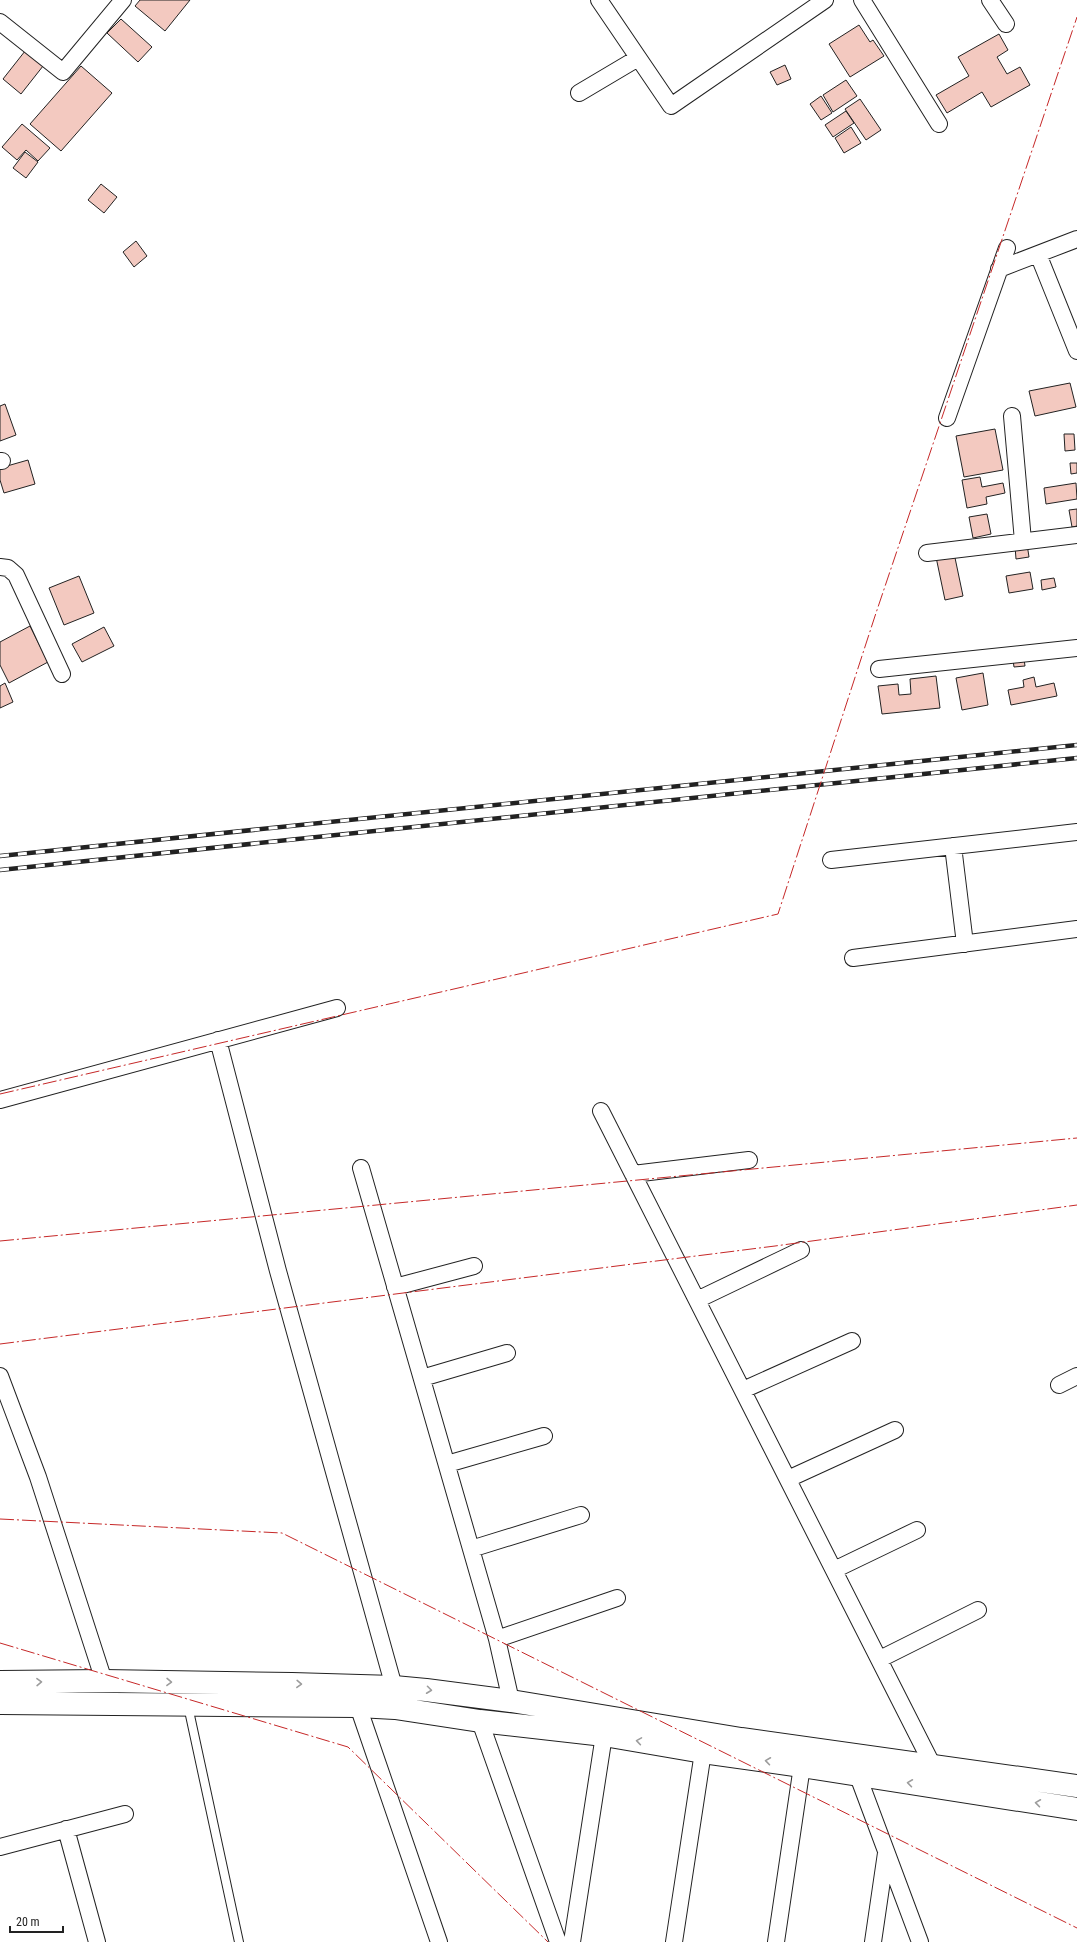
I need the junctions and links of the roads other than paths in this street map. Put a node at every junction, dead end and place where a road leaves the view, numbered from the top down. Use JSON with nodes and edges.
{"nodes":[{"id":1,"x":123,"y":0,"type":"edge"},
{"id":2,"x":599,"y":0,"type":"edge"},
{"id":3,"x":825,"y":0,"type":"edge"},
{"id":4,"x":862,"y":0,"type":"edge"},
{"id":5,"x":990,"y":0,"type":"edge"},
{"id":6,"x":0,"y":22,"type":"edge"},
{"id":7,"x":1006,"y":24,"type":"dead end"},
{"id":8,"x":638,"y":58,"type":"junction"},
{"id":9,"x":579,"y":93,"type":"dead end"},
{"id":10,"x":939,"y":124,"type":"dead end"},
{"id":11,"x":1077,"y":238,"type":"edge"},
{"id":12,"x":1007,"y":248,"type":"dead end"},
{"id":13,"x":1038,"y":254,"type":"junction"},
{"id":14,"x":999,"y":269,"type":"junction"},
{"id":15,"x":1077,"y":351,"type":"edge"},
{"id":16,"x":1012,"y":416,"type":"dead end"},
{"id":17,"x":947,"y":418,"type":"dead end"},
{"id":18,"x":1077,"y":534,"type":"edge"},
{"id":19,"x":1023,"y":541,"type":"junction"},
{"id":20,"x":927,"y":553,"type":"dead end"},
{"id":21,"x":0,"y":567,"type":"edge"},
{"id":22,"x":1077,"y":648,"type":"edge"},
{"id":23,"x":878,"y":669,"type":"dead end"},
{"id":24,"x":62,"y":674,"type":"dead end"},
{"id":25,"x":1077,"y":832,"type":"edge"},
{"id":26,"x":953,"y":846,"type":"junction"},
{"id":27,"x":832,"y":860,"type":"dead end"},
{"id":28,"x":1077,"y":929,"type":"edge"},
{"id":29,"x":965,"y":944,"type":"junction"},
{"id":30,"x":853,"y":958,"type":"dead end"},
{"id":31,"x":336,"y":1008,"type":"dead end"},
{"id":32,"x":218,"y":1040,"type":"junction"},
{"id":33,"x":0,"y":1100,"type":"edge"},
{"id":34,"x":601,"y":1112,"type":"dead end"},
{"id":35,"x":749,"y":1160,"type":"dead end"},
{"id":36,"x":361,"y":1168,"type":"dead end"},
{"id":37,"x":633,"y":1174,"type":"junction"},
{"id":38,"x":802,"y":1250,"type":"dead end"},
{"id":39,"x":474,"y":1266,"type":"dead end"},
{"id":40,"x":396,"y":1288,"type":"junction"},
{"id":41,"x":697,"y":1300,"type":"junction"},
{"id":42,"x":852,"y":1341,"type":"dead end"},
{"id":43,"x":507,"y":1353,"type":"dead end"},
{"id":44,"x":0,"y":1376,"type":"edge"},
{"id":45,"x":1077,"y":1376,"type":"edge"},
{"id":46,"x":422,"y":1378,"type":"junction"},
{"id":47,"x":1059,"y":1385,"type":"dead end"},
{"id":48,"x":743,"y":1390,"type":"junction"},
{"id":49,"x":895,"y":1430,"type":"dead end"},
{"id":50,"x":544,"y":1436,"type":"dead end"},
{"id":51,"x":447,"y":1464,"type":"junction"},
{"id":52,"x":788,"y":1479,"type":"junction"},
{"id":53,"x":581,"y":1515,"type":"dead end"},
{"id":54,"x":917,"y":1530,"type":"dead end"},
{"id":55,"x":471,"y":1549,"type":"junction"},
{"id":56,"x":834,"y":1570,"type":"junction"},
{"id":57,"x":617,"y":1598,"type":"dead end"},
{"id":58,"x":978,"y":1610,"type":"dead end"},
{"id":59,"x":497,"y":1639,"type":"junction"},
{"id":60,"x":880,"y":1659,"type":"junction"},
{"id":61,"x":104,"y":1681,"type":"junction"},
{"id":62,"x":0,"y":1682,"type":"edge"},
{"id":63,"x":394,"y":1687,"type":"junction"},
{"id":64,"x":358,"y":1696,"type":"junction"},
{"id":65,"x":511,"y":1701,"type":"junction"},
{"id":66,"x":0,"y":1703,"type":"edge"},
{"id":67,"x":188,"y":1704,"type":"junction"},
{"id":68,"x":395,"y":1708,"type":"junction"},
{"id":69,"x":480,"y":1721,"type":"junction"},
{"id":70,"x":604,"y":1735,"type":"junction"},
{"id":71,"x":703,"y":1752,"type":"junction"},
{"id":72,"x":802,"y":1766,"type":"junction"},
{"id":73,"x":933,"y":1766,"type":"junction"},
{"id":74,"x":858,"y":1776,"type":"junction"},
{"id":75,"x":1077,"y":1786,"type":"edge"},
{"id":76,"x":1077,"y":1809,"type":"edge"},
{"id":77,"x":125,"y":1814,"type":"dead end"},
{"id":78,"x":66,"y":1829,"type":"junction"},
{"id":79,"x":0,"y":1847,"type":"edge"},
{"id":80,"x":887,"y":1850,"type":"junction"},
{"id":81,"x":97,"y":1942,"type":"edge"},
{"id":82,"x":239,"y":1942,"type":"edge"},
{"id":83,"x":438,"y":1942,"type":"edge"},
{"id":84,"x":558,"y":1942,"type":"edge"},
{"id":85,"x":572,"y":1942,"type":"edge"},
{"id":86,"x":674,"y":1942,"type":"edge"},
{"id":87,"x":776,"y":1942,"type":"edge"},
{"id":88,"x":873,"y":1942,"type":"edge"},
{"id":89,"x":920,"y":1942,"type":"edge"}],
"edges":[{"from":1,"to":6,"type":"street"},
{"from":2,"to":8,"type":"street"},
{"from":3,"to":8,"type":"street"},
{"from":4,"to":10,"type":"street"},
{"from":5,"to":7,"type":"street"},
{"from":8,"to":9,"type":"street"},
{"from":11,"to":13,"type":"street"},
{"from":12,"to":14,"type":"street"},
{"from":13,"to":14,"type":"street"},
{"from":13,"to":15,"type":"street"},
{"from":14,"to":17,"type":"street"},
{"from":16,"to":19,"type":"street"},
{"from":18,"to":19,"type":"street"},
{"from":19,"to":20,"type":"street"},
{"from":21,"to":24,"type":"street"},
{"from":22,"to":23,"type":"street"},
{"from":25,"to":26,"type":"street"},
{"from":26,"to":27,"type":"street"},
{"from":26,"to":29,"type":"street"},
{"from":28,"to":29,"type":"street"},
{"from":29,"to":30,"type":"street"},
{"from":31,"to":32,"type":"street"},
{"from":32,"to":33,"type":"street"},
{"from":32,"to":63,"type":"street"},
{"from":34,"to":37,"type":"street"},
{"from":35,"to":37,"type":"street"},
{"from":36,"to":40,"type":"street"},
{"from":37,"to":41,"type":"street"},
{"from":38,"to":41,"type":"street"},
{"from":39,"to":40,"type":"street"},
{"from":40,"to":46,"type":"street"},
{"from":41,"to":48,"type":"street"},
{"from":42,"to":48,"type":"street"},
{"from":43,"to":46,"type":"street"},
{"from":44,"to":61,"type":"street"},
{"from":45,"to":47,"type":"street"},
{"from":46,"to":51,"type":"street"},
{"from":48,"to":52,"type":"street"},
{"from":49,"to":52,"type":"street"},
{"from":50,"to":51,"type":"street"},
{"from":51,"to":55,"type":"street"},
{"from":52,"to":56,"type":"street"},
{"from":53,"to":55,"type":"street"},
{"from":54,"to":56,"type":"street"},
{"from":55,"to":59,"type":"street"},
{"from":56,"to":60,"type":"street"},
{"from":57,"to":59,"type":"street"},
{"from":58,"to":60,"type":"street"},
{"from":59,"to":65,"type":"street"},
{"from":60,"to":73,"type":"street"},
{"from":62,"to":61,"type":"street","one_way":true},
{"from":61,"to":64,"type":"street","one_way":true},
{"from":63,"to":64,"type":"street"},
{"from":63,"to":65,"type":"street","one_way":true},
{"from":63,"to":68,"type":"street"},
{"from":64,"to":67,"type":"street"},
{"from":64,"to":68,"type":"street"},
{"from":64,"to":83,"type":"street"},
{"from":65,"to":73,"type":"street"},
{"from":66,"to":67,"type":"street"},
{"from":67,"to":82,"type":"lane"},
{"from":68,"to":69,"type":"street"},
{"from":69,"to":70,"type":"street"},
{"from":69,"to":84,"type":"street"},
{"from":71,"to":70,"type":"street","one_way":true},
{"from":70,"to":85,"type":"street"},
{"from":72,"to":71,"type":"street","one_way":true},
{"from":71,"to":86,"type":"street"},
{"from":72,"to":74,"type":"street"},
{"from":72,"to":87,"type":"street"},
{"from":73,"to":75,"type":"street"},
{"from":76,"to":74,"type":"street","one_way":true},
{"from":74,"to":80,"type":"street"},
{"from":77,"to":78,"type":"street"},
{"from":78,"to":79,"type":"street"},
{"from":78,"to":81,"type":"street"},
{"from":80,"to":88,"type":"street"},
{"from":80,"to":89,"type":"street"}]}
